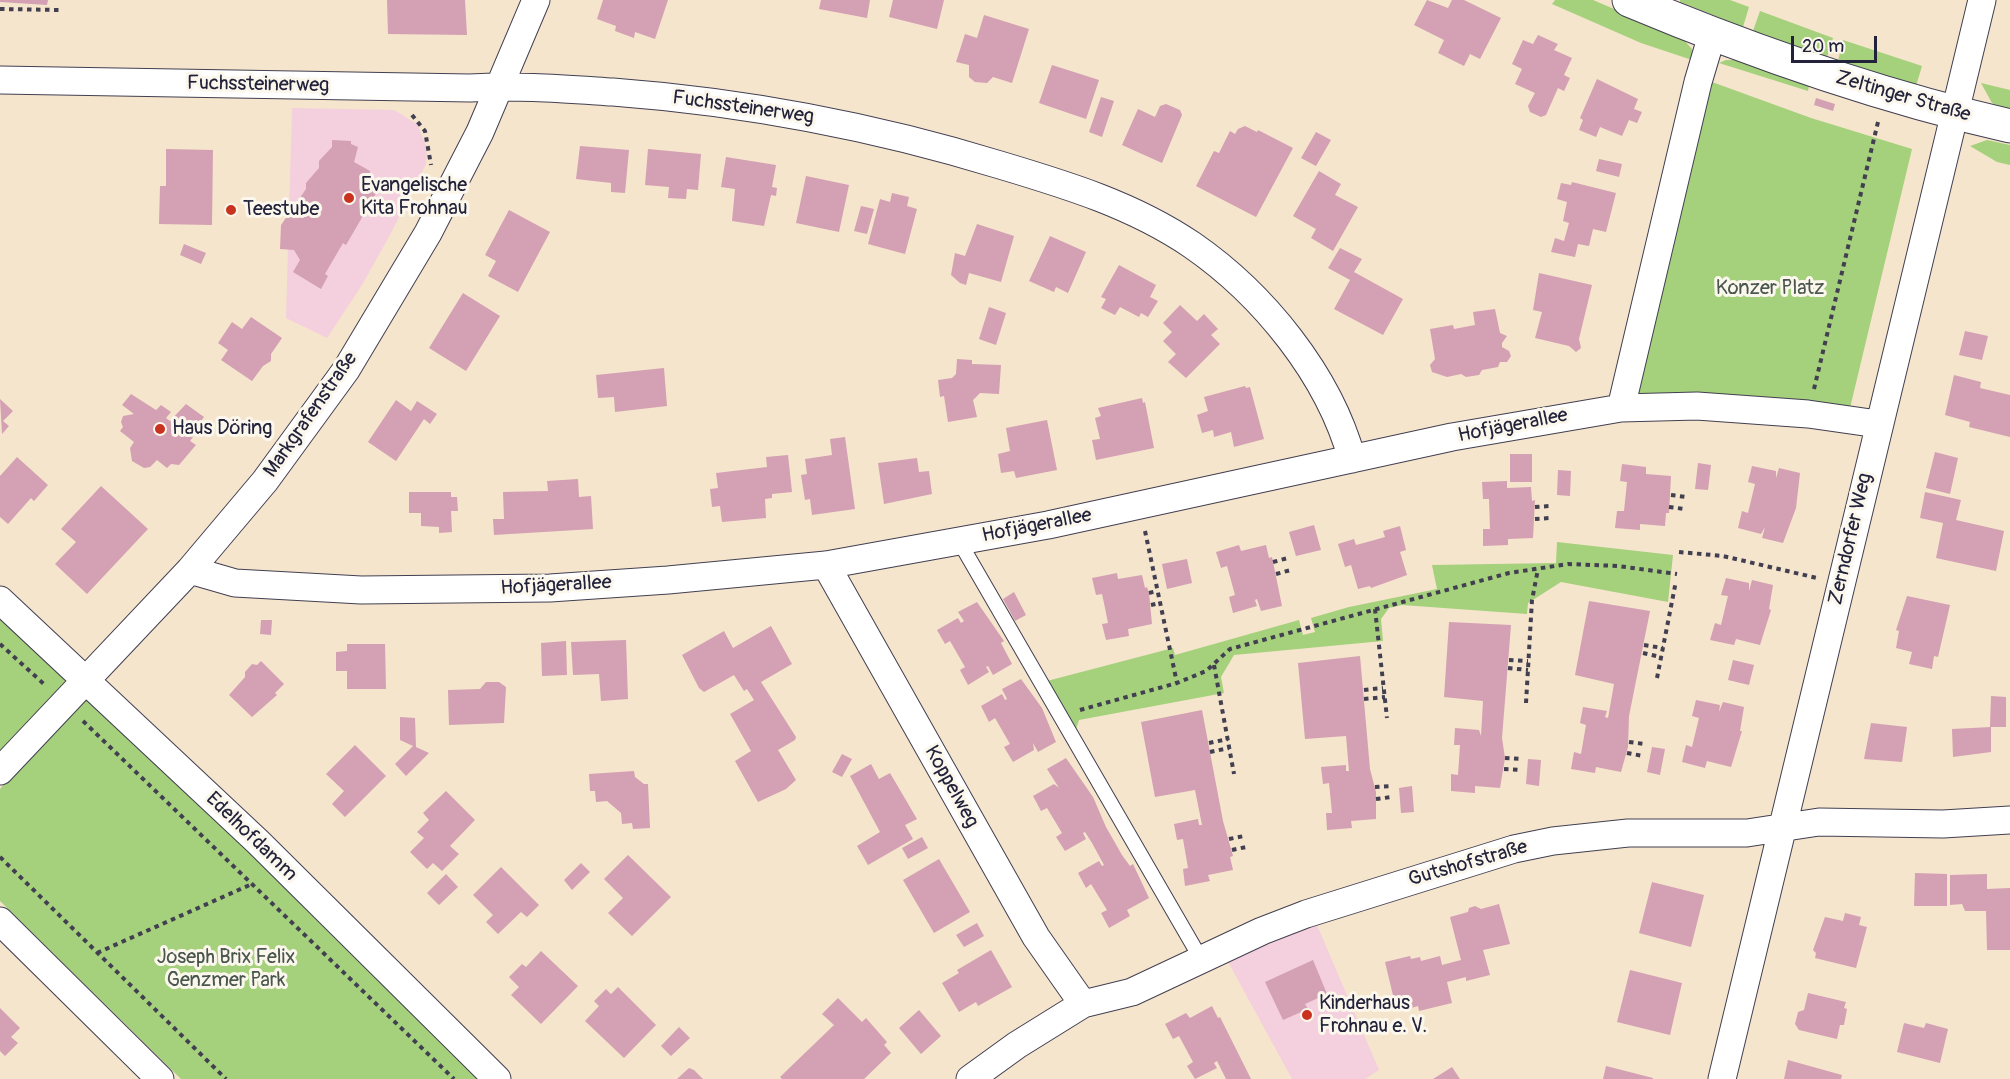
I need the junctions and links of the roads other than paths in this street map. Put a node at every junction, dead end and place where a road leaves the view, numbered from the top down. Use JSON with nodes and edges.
{"nodes":[{"id":1,"x":536,"y":0,"type":"edge"},
{"id":2,"x":1629,"y":0,"type":"edge"},
{"id":3,"x":1982,"y":0,"type":"edge"},
{"id":4,"x":1712,"y":34,"type":"junction"},
{"id":5,"x":0,"y":80,"type":"edge"},
{"id":6,"x":501,"y":86,"type":"junction"},
{"id":7,"x":1954,"y":113,"type":"junction"},
{"id":8,"x":2010,"y":126,"type":"edge"},
{"id":9,"x":1621,"y":408,"type":"junction"},
{"id":10,"x":1878,"y":424,"type":"junction"},
{"id":11,"x":1352,"y":459,"type":"junction"},
{"id":12,"x":959,"y":541,"type":"junction"},
{"id":13,"x":826,"y":565,"type":"junction"},
{"id":14,"x":190,"y":570,"type":"junction"},
{"id":15,"x":0,"y":600,"type":"edge"},
{"id":16,"x":87,"y":681,"type":"junction"},
{"id":17,"x":0,"y":771,"type":"edge"},
{"id":18,"x":2010,"y":820,"type":"edge"},
{"id":19,"x":1784,"y":826,"type":"junction"},
{"id":20,"x":0,"y":921,"type":"edge"},
{"id":21,"x":1201,"y":959,"type":"junction"},
{"id":22,"x":1083,"y":1004,"type":"junction"},
{"id":23,"x":160,"y":1079,"type":"edge"},
{"id":24,"x":497,"y":1079,"type":"edge"},
{"id":25,"x":970,"y":1079,"type":"edge"},
{"id":26,"x":1722,"y":1079,"type":"edge"}],
"edges":[{"from":1,"to":6,"type":"street","name":"Markgrafenstraße"},
{"from":2,"to":4,"type":"street","name":"Zeltinger Straße"},
{"from":3,"to":7,"type":"street","name":"Zerndorfer Weg"},
{"from":4,"to":7,"type":"street","name":"Zeltinger Straße"},
{"from":4,"to":9,"type":"street"},
{"from":5,"to":6,"type":"street","name":"Fuchssteinerweg"},
{"from":6,"to":11,"type":"street","name":"Fuchssteinerweg"},
{"from":6,"to":14,"type":"street","name":"Markgrafenstraße"},
{"from":7,"to":8,"type":"street","name":"Zeltinger Straße"},
{"from":7,"to":10,"type":"street","name":"Zerndorfer Weg"},
{"from":9,"to":10,"type":"street","name":"Hofjägerallee"},
{"from":9,"to":11,"type":"street","name":"Hofjägerallee"},
{"from":10,"to":19,"type":"street","name":"Zerndorfer Weg"},
{"from":11,"to":12,"type":"street","name":"Hofjägerallee"},
{"from":12,"to":13,"type":"street","name":"Hofjägerallee"},
{"from":12,"to":21,"type":"lane"},
{"from":13,"to":14,"type":"street","name":"Hofjägerallee"},
{"from":13,"to":22,"type":"street","name":"Koppelweg"},
{"from":14,"to":16,"type":"street","name":"Markgrafenstraße"},
{"from":15,"to":16,"type":"street","name":"Edelhofdamm"},
{"from":16,"to":17,"type":"street","name":"Markgrafenstraße"},
{"from":16,"to":24,"type":"street","name":"Edelhofdamm"},
{"from":18,"to":19,"type":"street","name":"Gutshofstraße"},
{"from":19,"to":21,"type":"street","name":"Gutshofstraße"},
{"from":19,"to":26,"type":"street","name":"Zerndorfer Weg"},
{"from":20,"to":23,"type":"street"},
{"from":21,"to":22,"type":"street","name":"Gutshofstraße"},
{"from":22,"to":25,"type":"street","name":"Gutshofstraße"}]}
